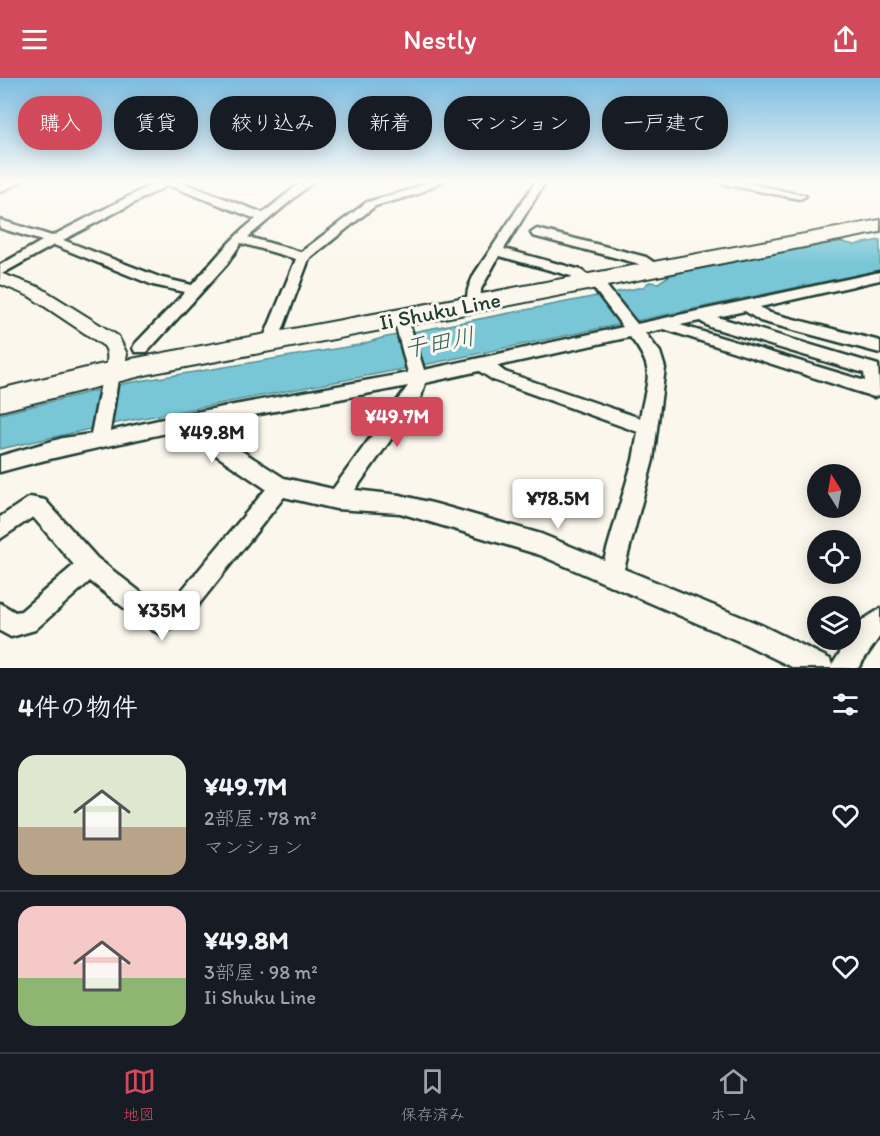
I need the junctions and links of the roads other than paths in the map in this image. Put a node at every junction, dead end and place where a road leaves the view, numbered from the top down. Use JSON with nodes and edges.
{"nodes":[{"id":1,"x":120,"y":209,"type":"edge"},
{"id":2,"x":242,"y":209,"type":"edge"},
{"id":3,"x":276,"y":209,"type":"edge"},
{"id":4,"x":364,"y":209,"type":"edge"},
{"id":5,"x":523,"y":209,"type":"edge"},
{"id":6,"x":265,"y":218,"type":"junction"},
{"id":7,"x":0,"y":224,"type":"edge"},
{"id":8,"x":880,"y":226,"type":"edge"},
{"id":9,"x":537,"y":233,"type":"dead end"},
{"id":10,"x":238,"y":238,"type":"junction"},
{"id":11,"x":53,"y":240,"type":"junction"},
{"id":12,"x":496,"y":251,"type":"junction"},
{"id":13,"x":303,"y":257,"type":"junction"},
{"id":14,"x":658,"y":270,"type":"junction"},
{"id":15,"x":0,"y":271,"type":"edge"},
{"id":16,"x":880,"y":276,"type":"edge"},
{"id":17,"x":0,"y":278,"type":"edge"},
{"id":18,"x":595,"y":285,"type":"junction"},
{"id":19,"x":195,"y":290,"type":"junction"},
{"id":20,"x":475,"y":304,"type":"junction"},
{"id":21,"x":746,"y":305,"type":"junction"},
{"id":22,"x":702,"y":315,"type":"junction"},
{"id":23,"x":402,"y":323,"type":"junction"},
{"id":24,"x":666,"y":323,"type":"junction"},
{"id":25,"x":633,"y":330,"type":"junction"},
{"id":26,"x":270,"y":342,"type":"junction"},
{"id":27,"x":880,"y":347,"type":"edge"},
{"id":28,"x":141,"y":348,"type":"dead end"},
{"id":29,"x":482,"y":364,"type":"junction"},
{"id":30,"x":113,"y":373,"type":"junction"},
{"id":31,"x":418,"y":375,"type":"junction"},
{"id":32,"x":0,"y":400,"type":"edge"},
{"id":33,"x":185,"y":421,"type":"junction"},
{"id":34,"x":648,"y":428,"type":"junction"},
{"id":35,"x":100,"y":437,"type":"junction"},
{"id":36,"x":0,"y":464,"type":"edge"},
{"id":37,"x":281,"y":486,"type":"junction"},
{"id":38,"x":336,"y":500,"type":"junction"},
{"id":39,"x":0,"y":529,"type":"edge"},
{"id":40,"x":89,"y":566,"type":"junction"},
{"id":41,"x":611,"y":574,"type":"junction"},
{"id":42,"x":0,"y":615,"type":"edge"},
{"id":43,"x":880,"y":621,"type":"edge"},
{"id":44,"x":821,"y":668,"type":"edge"},
{"id":45,"x":844,"y":668,"type":"edge"}],
"edges":[{"from":1,"to":11,"type":"street"},
{"from":2,"to":6,"type":"street"},
{"from":3,"to":6,"type":"street"},
{"from":4,"to":13,"type":"street"},
{"from":5,"to":12,"type":"street"},
{"from":6,"to":10,"type":"street"},
{"from":7,"to":11,"type":"street"},
{"from":8,"to":14,"type":"main road","name":"Ii Shuku Line"},
{"from":9,"to":14,"type":"street"},
{"from":10,"to":13,"type":"street"},
{"from":10,"to":19,"type":"street"},
{"from":11,"to":15,"type":"street"},
{"from":11,"to":19,"type":"street"},
{"from":12,"to":18,"type":"street"},
{"from":12,"to":20,"type":"street"},
{"from":13,"to":26,"type":"street"},
{"from":14,"to":18,"type":"main road","name":"Ii Shuku Line"},
{"from":16,"to":21,"type":"street"},
{"from":17,"to":30,"type":"street"},
{"from":18,"to":20,"type":"main road","name":"Ii Shuku Line"},
{"from":18,"to":25,"type":"street"},
{"from":19,"to":28,"type":"street"},
{"from":20,"to":23,"type":"main road","name":"Ii Shuku Line"},
{"from":21,"to":22,"type":"street"},
{"from":21,"to":27,"type":"street"},
{"from":22,"to":24,"type":"street"},
{"from":22,"to":24,"type":"street"},
{"from":23,"to":26,"type":"main road","name":"Ii Shuku Line"},
{"from":23,"to":31,"type":"street"},
{"from":24,"to":25,"type":"street"},
{"from":25,"to":29,"type":"street"},
{"from":25,"to":34,"type":"street"},
{"from":26,"to":30,"type":"main road","name":"Ii Shuku Line"},
{"from":29,"to":31,"type":"street"},
{"from":29,"to":34,"type":"street"},
{"from":30,"to":32,"type":"main road","name":"Ii Shuku Line"},
{"from":30,"to":35,"type":"street"},
{"from":31,"to":33,"type":"street"},
{"from":31,"to":38,"type":"street"},
{"from":33,"to":35,"type":"street"},
{"from":33,"to":37,"type":"street"},
{"from":34,"to":41,"type":"street"},
{"from":35,"to":36,"type":"street"},
{"from":37,"to":38,"type":"street"},
{"from":37,"to":40,"type":"street"},
{"from":38,"to":41,"type":"street"},
{"from":39,"to":40,"type":"street"},
{"from":40,"to":42,"type":"street"},
{"from":41,"to":44,"type":"street"},
{"from":43,"to":45,"type":"street"}]}
